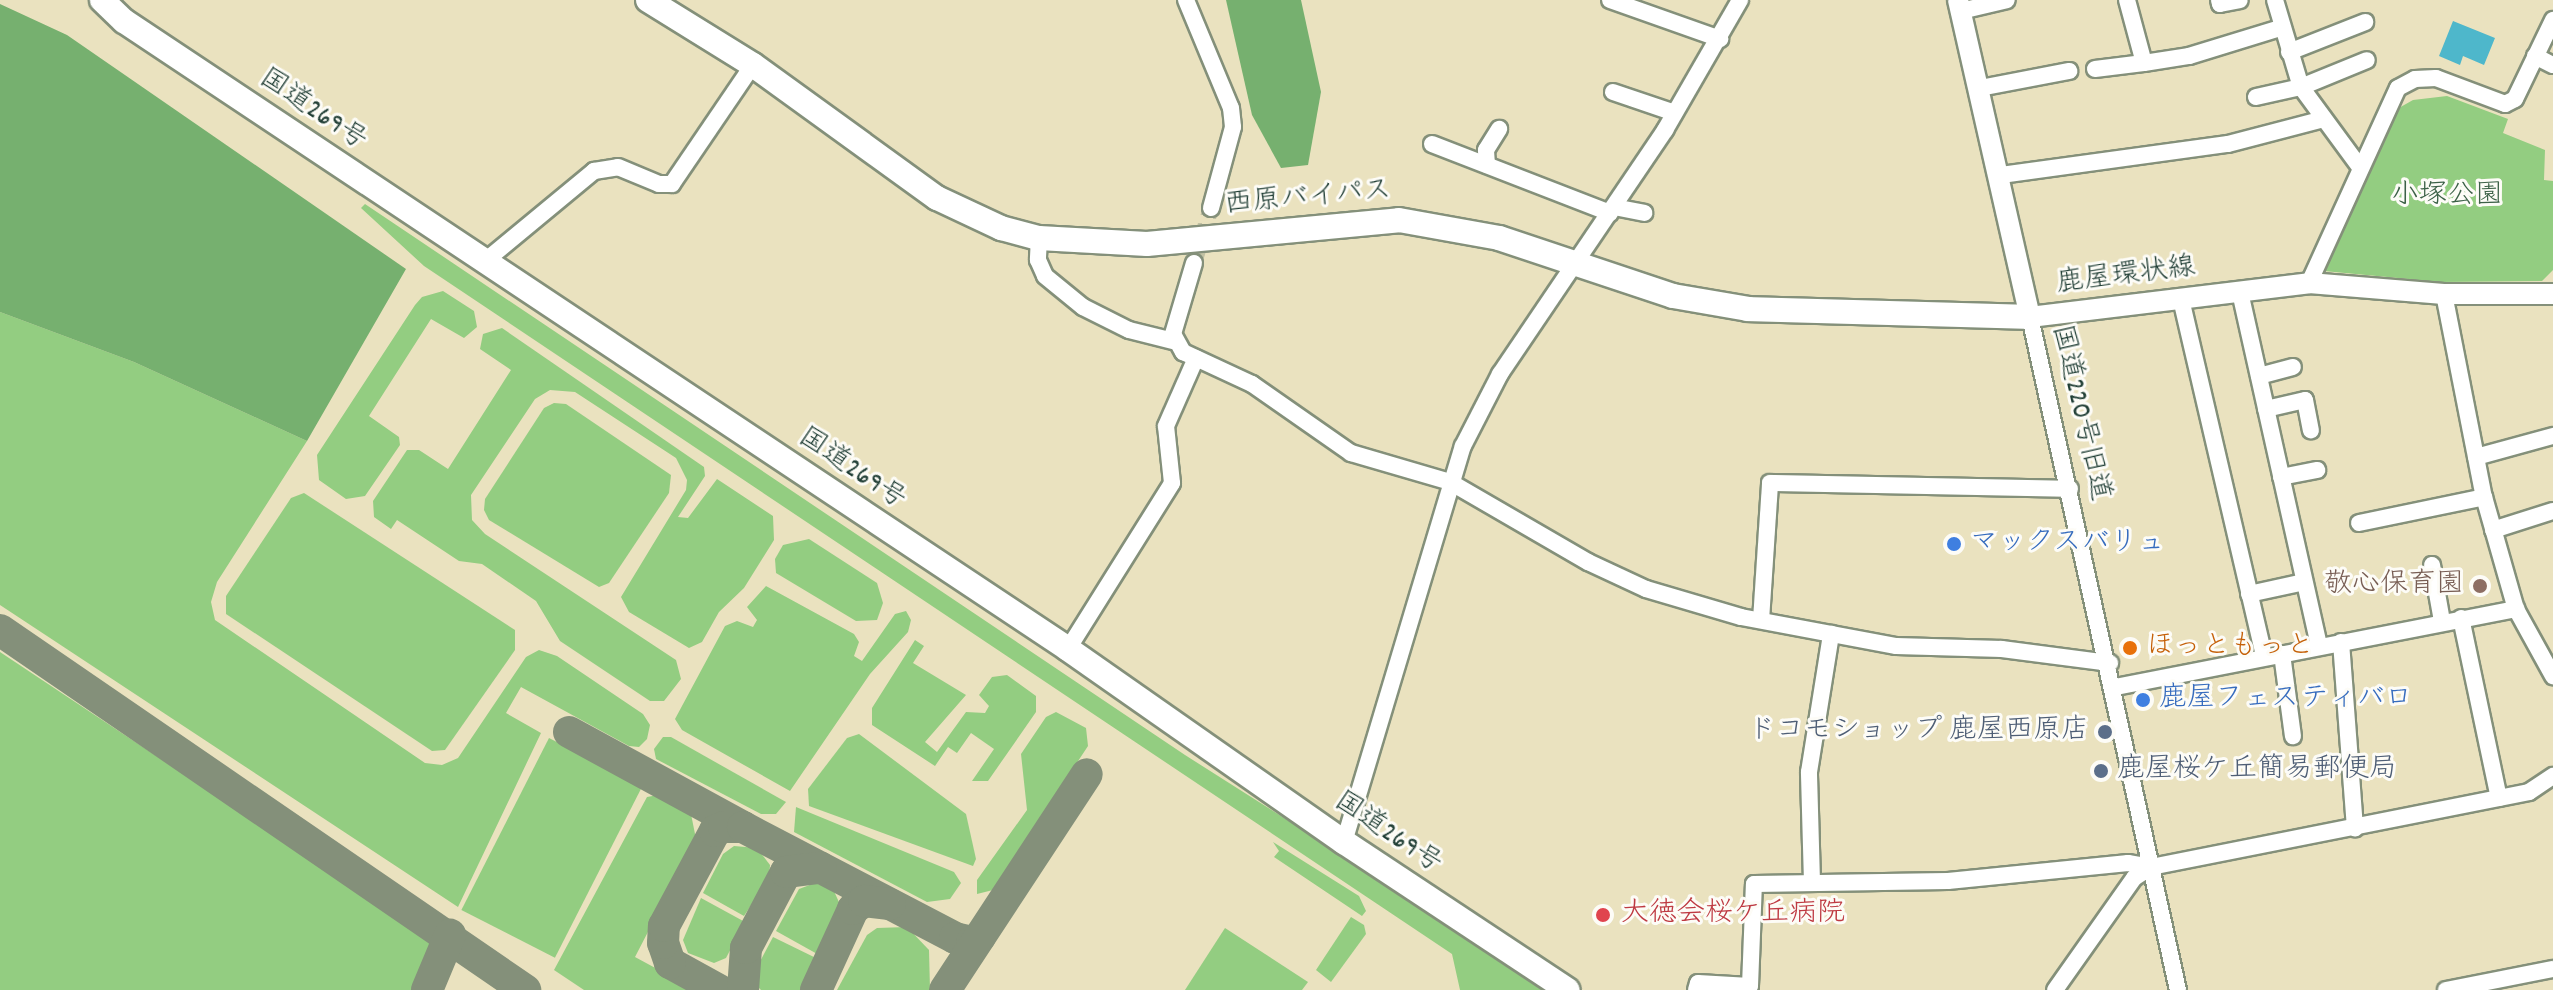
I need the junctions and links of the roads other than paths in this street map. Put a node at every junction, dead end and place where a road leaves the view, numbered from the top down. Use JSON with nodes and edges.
{"nodes":[{"id":1,"x":102,"y":0,"type":"edge"},
{"id":2,"x":648,"y":0,"type":"edge"},
{"id":3,"x":1186,"y":0,"type":"edge"},
{"id":4,"x":1610,"y":0,"type":"edge"},
{"id":5,"x":2007,"y":0,"type":"edge"},
{"id":6,"x":2127,"y":0,"type":"edge"},
{"id":7,"x":2240,"y":0,"type":"edge"},
{"id":8,"x":2275,"y":0,"type":"edge"},
{"id":9,"x":1739,"y":1,"type":"edge"},
{"id":10,"x":1959,"y":6,"type":"edge"},
{"id":11,"x":2220,"y":7,"type":"edge"},
{"id":12,"x":2553,"y":20,"type":"edge"},
{"id":13,"x":2365,"y":22,"type":"dead end"},
{"id":14,"x":2280,"y":28,"type":"junction"},
{"id":15,"x":1720,"y":39,"type":"junction"},
{"id":16,"x":2289,"y":52,"type":"junction"},
{"id":17,"x":2535,"y":56,"type":"junction"},
{"id":18,"x":2367,"y":60,"type":"dead end"},
{"id":19,"x":2144,"y":63,"type":"junction"},
{"id":20,"x":753,"y":65,"type":"junction"},
{"id":21,"x":2553,"y":65,"type":"edge"},
{"id":22,"x":2095,"y":69,"type":"dead end"},
{"id":23,"x":2069,"y":71,"type":"dead end"},
{"id":24,"x":2301,"y":87,"type":"junction"},
{"id":25,"x":1980,"y":88,"type":"junction"},
{"id":26,"x":1613,"y":92,"type":"dead end"},
{"id":27,"x":2256,"y":97,"type":"dead end"},
{"id":28,"x":1675,"y":113,"type":"junction"},
{"id":29,"x":2324,"y":119,"type":"junction"},
{"id":30,"x":1499,"y":129,"type":"dead end"},
{"id":31,"x":1432,"y":144,"type":"dead end"},
{"id":32,"x":1487,"y":165,"type":"junction"},
{"id":33,"x":2359,"y":166,"type":"junction"},
{"id":34,"x":2001,"y":175,"type":"junction"},
{"id":35,"x":1211,"y":208,"type":"tunnel mouth"},
{"id":36,"x":1612,"y":210,"type":"junction"},
{"id":37,"x":1644,"y":213,"type":"dead end"},
{"id":38,"x":1039,"y":238,"type":"junction"},
{"id":39,"x":484,"y":262,"type":"junction"},
{"id":40,"x":1194,"y":263,"type":"tunnel mouth"},
{"id":41,"x":1576,"y":265,"type":"junction"},
{"id":42,"x":2309,"y":283,"type":"junction"},
{"id":43,"x":2549,"y":291,"type":"edge"},
{"id":44,"x":2240,"y":292,"type":"junction"},
{"id":45,"x":2444,"y":294,"type":"junction"},
{"id":46,"x":2181,"y":299,"type":"junction"},
{"id":47,"x":2030,"y":317,"type":"junction"},
{"id":48,"x":1173,"y":341,"type":"junction"},
{"id":49,"x":1196,"y":358,"type":"junction"},
{"id":50,"x":2293,"y":367,"type":"dead end"},
{"id":51,"x":2259,"y":376,"type":"junction"},
{"id":52,"x":2266,"y":409,"type":"junction"},
{"id":53,"x":2311,"y":430,"type":"dead end"},
{"id":54,"x":2553,"y":436,"type":"edge"},
{"id":55,"x":2476,"y":457,"type":"junction"},
{"id":56,"x":2317,"y":470,"type":"dead end"},
{"id":57,"x":2281,"y":477,"type":"junction"},
{"id":58,"x":1450,"y":482,"type":"junction"},
{"id":59,"x":2070,"y":489,"type":"junction"},
{"id":60,"x":2484,"y":497,"type":"junction"},
{"id":61,"x":2553,"y":511,"type":"edge"},
{"id":62,"x":2359,"y":523,"type":"dead end"},
{"id":63,"x":2493,"y":530,"type":"junction"},
{"id":64,"x":2432,"y":565,"type":"dead end"},
{"id":65,"x":2304,"y":582,"type":"junction"},
{"id":66,"x":2249,"y":594,"type":"junction"},
{"id":67,"x":2516,"y":609,"type":"junction"},
{"id":68,"x":2461,"y":618,"type":"junction"},
{"id":69,"x":1761,"y":620,"type":"junction"},
{"id":70,"x":2442,"y":621,"type":"junction"},
{"id":71,"x":1831,"y":634,"type":"junction"},
{"id":72,"x":2341,"y":642,"type":"junction"},
{"id":73,"x":2319,"y":646,"type":"junction"},
{"id":74,"x":1068,"y":649,"type":"junction"},
{"id":75,"x":2282,"y":654,"type":"junction"},
{"id":76,"x":2264,"y":657,"type":"junction"},
{"id":77,"x":2110,"y":663,"type":"junction"},
{"id":78,"x":2553,"y":676,"type":"edge"},
{"id":79,"x":2115,"y":687,"type":"junction"},
{"id":80,"x":2293,"y":736,"type":"dead end"},
{"id":81,"x":2553,"y":776,"type":"edge"},
{"id":82,"x":2499,"y":798,"type":"junction"},
{"id":83,"x":2355,"y":828,"type":"junction"},
{"id":84,"x":1344,"y":842,"type":"junction"},
{"id":85,"x":2151,"y":867,"type":"junction"},
{"id":86,"x":1812,"y":882,"type":"junction"},
{"id":87,"x":2553,"y":969,"type":"edge"},
{"id":88,"x":1568,"y":990,"type":"edge"},
{"id":89,"x":1696,"y":990,"type":"edge"},
{"id":90,"x":2055,"y":990,"type":"edge"},
{"id":91,"x":2178,"y":990,"type":"edge"},
{"id":92,"x":2448,"y":990,"type":"edge"}],
"edges":[{"from":1,"to":39,"type":"highway","name":"国道269号"},
{"from":2,"to":20,"type":"highway","name":"西原バイパス"},
{"from":3,"to":35,"type":"street"},
{"from":4,"to":15,"type":"street"},
{"from":5,"to":10,"type":"street"},
{"from":6,"to":19,"type":"street"},
{"from":7,"to":11,"type":"street"},
{"from":8,"to":14,"type":"street"},
{"from":9,"to":15,"type":"street"},
{"from":10,"to":25,"type":"main road","name":"鹿屋環状線"},
{"from":12,"to":17,"type":"street"},
{"from":13,"to":16,"type":"street"},
{"from":14,"to":16,"type":"street"},
{"from":14,"to":19,"type":"street"},
{"from":15,"to":28,"type":"street"},
{"from":16,"to":24,"type":"street"},
{"from":17,"to":21,"type":"street"},
{"from":17,"to":33,"type":"street"},
{"from":18,"to":24,"type":"street"},
{"from":19,"to":22,"type":"street"},
{"from":20,"to":38,"type":"highway","name":"西原バイパス"},
{"from":20,"to":39,"type":"street"},
{"from":23,"to":25,"type":"street"},
{"from":24,"to":27,"type":"street"},
{"from":24,"to":29,"type":"street"},
{"from":25,"to":34,"type":"main road","name":"鹿屋環状線"},
{"from":26,"to":28,"type":"street"},
{"from":28,"to":36,"type":"street"},
{"from":29,"to":33,"type":"street"},
{"from":29,"to":34,"type":"street"},
{"from":30,"to":32,"type":"street"},
{"from":31,"to":32,"type":"street"},
{"from":32,"to":36,"type":"street"},
{"from":33,"to":42,"type":"street"},
{"from":34,"to":47,"type":"main road","name":"鹿屋環状線"},
{"from":36,"to":37,"type":"street"},
{"from":36,"to":41,"type":"street"},
{"from":38,"to":41,"type":"highway","name":"西原バイパス"},
{"from":38,"to":48,"type":"street"},
{"from":39,"to":74,"type":"highway","name":"国道269号"},
{"from":40,"to":48,"type":"street"},
{"from":41,"to":47,"type":"highway","name":"西原バイパス"},
{"from":41,"to":58,"type":"street"},
{"from":42,"to":44,"type":"main road","name":"鹿屋環状線"},
{"from":42,"to":45,"type":"main road","name":"鹿屋環状線"},
{"from":43,"to":45,"type":"main road","name":"鹿屋環状線"},
{"from":44,"to":46,"type":"main road","name":"鹿屋環状線"},
{"from":44,"to":51,"type":"street"},
{"from":45,"to":55,"type":"street"},
{"from":46,"to":47,"type":"main road","name":"鹿屋環状線"},
{"from":46,"to":66,"type":"street"},
{"from":47,"to":59,"type":"street","name":"国道220号旧道"},
{"from":48,"to":49,"type":"street"},
{"from":49,"to":58,"type":"street"},
{"from":49,"to":74,"type":"street"},
{"from":50,"to":51,"type":"street"},
{"from":51,"to":52,"type":"street"},
{"from":52,"to":53,"type":"street"},
{"from":52,"to":57,"type":"street"},
{"from":54,"to":55,"type":"street"},
{"from":55,"to":60,"type":"street"},
{"from":56,"to":57,"type":"street"},
{"from":57,"to":65,"type":"street"},
{"from":58,"to":69,"type":"street"},
{"from":58,"to":84,"type":"street"},
{"from":59,"to":69,"type":"street"},
{"from":59,"to":77,"type":"street","name":"国道220号旧道"},
{"from":60,"to":62,"type":"street"},
{"from":60,"to":63,"type":"street"},
{"from":61,"to":63,"type":"street"},
{"from":63,"to":67,"type":"street"},
{"from":64,"to":70,"type":"street"},
{"from":65,"to":66,"type":"street"},
{"from":65,"to":73,"type":"street"},
{"from":66,"to":76,"type":"street"},
{"from":67,"to":68,"type":"street"},
{"from":67,"to":78,"type":"street"},
{"from":68,"to":70,"type":"street"},
{"from":68,"to":82,"type":"street"},
{"from":69,"to":71,"type":"street"},
{"from":70,"to":72,"type":"street"},
{"from":71,"to":77,"type":"street"},
{"from":71,"to":86,"type":"street"},
{"from":72,"to":73,"type":"street"},
{"from":72,"to":83,"type":"street"},
{"from":73,"to":75,"type":"street"},
{"from":74,"to":84,"type":"highway","name":"国道269号"},
{"from":75,"to":76,"type":"street"},
{"from":75,"to":80,"type":"street"},
{"from":76,"to":79,"type":"street"},
{"from":77,"to":79,"type":"street","name":"国道220号旧道"},
{"from":79,"to":85,"type":"street","name":"国道220号旧道"},
{"from":81,"to":82,"type":"street"},
{"from":82,"to":83,"type":"street"},
{"from":83,"to":85,"type":"street"},
{"from":84,"to":88,"type":"highway","name":"国道269号"},
{"from":85,"to":86,"type":"street"},
{"from":85,"to":90,"type":"street"},
{"from":85,"to":91,"type":"street","name":"国道220号旧道"},
{"from":86,"to":89,"type":"street"},
{"from":87,"to":92,"type":"street"}]}
